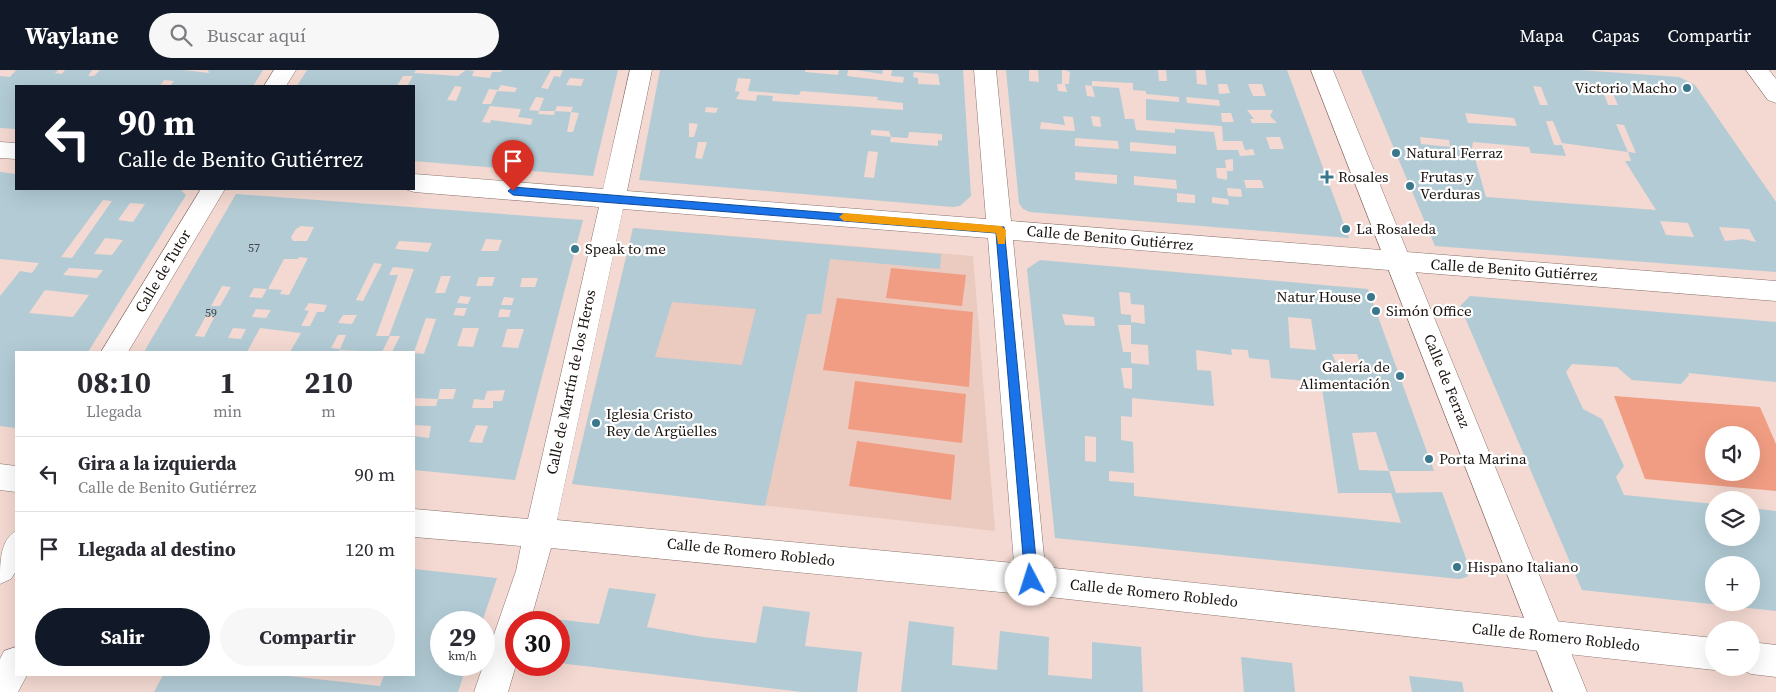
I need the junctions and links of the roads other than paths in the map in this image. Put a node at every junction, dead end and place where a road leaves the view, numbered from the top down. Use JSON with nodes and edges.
{"nodes":[{"id":1,"x":285,"y":70,"type":"edge"},
{"id":2,"x":641,"y":70,"type":"edge"},
{"id":3,"x":985,"y":70,"type":"edge"},
{"id":4,"x":1322,"y":70,"type":"edge"},
{"id":5,"x":1757,"y":70,"type":"edge"},
{"id":6,"x":276,"y":85,"type":"edge"},
{"id":7,"x":1776,"y":95,"type":"edge"},
{"id":8,"x":0,"y":150,"type":"edge"},
{"id":9,"x":15,"y":151,"type":"edge"},
{"id":10,"x":415,"y":183,"type":"edge"},
{"id":11,"x":212,"y":190,"type":"edge"},
{"id":12,"x":612,"y":199,"type":"junction"},
{"id":13,"x":1001,"y":230,"type":"junction"},
{"id":14,"x":1399,"y":262,"type":"junction"},
{"id":15,"x":1776,"y":291,"type":"edge"},
{"id":16,"x":115,"y":351,"type":"edge"},
{"id":17,"x":0,"y":477,"type":"edge"},
{"id":18,"x":15,"y":479,"type":"edge"},
{"id":19,"x":415,"y":523,"type":"edge"},
{"id":20,"x":539,"y":534,"type":"junction"},
{"id":21,"x":15,"y":546,"type":"edge"},
{"id":22,"x":0,"y":569,"type":"edge"},
{"id":23,"x":1031,"y":580,"type":"junction"},
{"id":24,"x":1548,"y":635,"type":"junction"},
{"id":25,"x":1705,"y":653,"type":"edge"},
{"id":26,"x":1760,"y":659,"type":"edge"},
{"id":27,"x":1776,"y":661,"type":"edge"},
{"id":28,"x":15,"y":665,"type":"edge"},
{"id":29,"x":0,"y":692,"type":"edge"},
{"id":30,"x":491,"y":692,"type":"edge"},
{"id":31,"x":1570,"y":692,"type":"edge"}],
"edges":[{"from":1,"to":6,"type":"street"},
{"from":2,"to":12,"type":"street","name":"Calle de Martín de los Heros"},
{"from":3,"to":13,"type":"street"},
{"from":4,"to":14,"type":"street","name":"Calle de Ferraz"},
{"from":5,"to":7,"type":"street"},
{"from":8,"to":9,"type":"street"},
{"from":10,"to":12,"type":"street","name":"Calle de Benito Gutiérrez"},
{"from":11,"to":16,"type":"street","name":"Calle de Tutor"},
{"from":12,"to":13,"type":"street","name":"Calle de Benito Gutiérrez"},
{"from":12,"to":20,"type":"street","name":"Calle de Martín de los Heros"},
{"from":13,"to":14,"type":"street","name":"Calle de Benito Gutiérrez"},
{"from":13,"to":23,"type":"street"},
{"from":14,"to":15,"type":"street","name":"Calle de Benito Gutiérrez"},
{"from":14,"to":24,"type":"street","name":"Calle de Ferraz"},
{"from":17,"to":18,"type":"street"},
{"from":19,"to":20,"type":"street","name":"Calle de Romero Robledo"},
{"from":20,"to":23,"type":"street","name":"Calle de Romero Robledo"},
{"from":20,"to":30,"type":"street","name":"Calle de Martín de los Heros"},
{"from":21,"to":22,"type":"street"},
{"from":23,"to":24,"type":"street","name":"Calle de Romero Robledo"},
{"from":24,"to":25,"type":"street","name":"Calle de Romero Robledo"},
{"from":24,"to":31,"type":"street","name":"Calle de Ferraz"},
{"from":26,"to":27,"type":"street"},
{"from":28,"to":29,"type":"street"}]}
